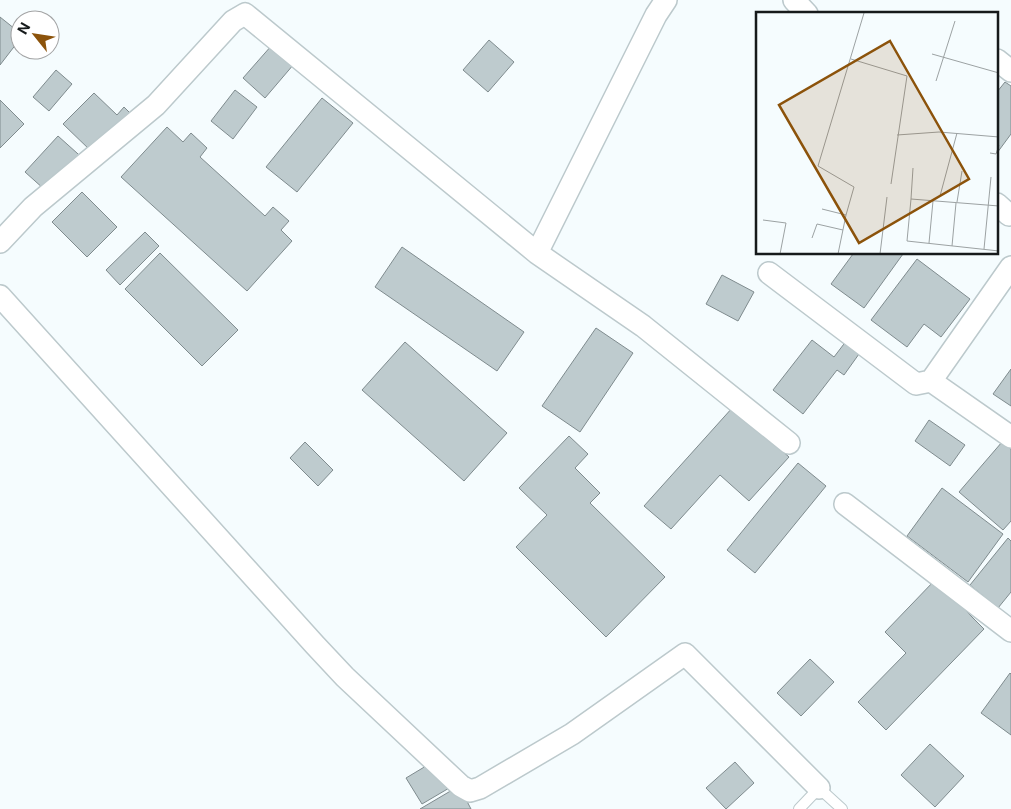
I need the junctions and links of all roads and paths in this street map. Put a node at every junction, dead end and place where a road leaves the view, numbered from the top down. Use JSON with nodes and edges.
{"nodes":[{"id":1,"x":666,"y":0,"type":"edge"},
{"id":2,"x":794,"y":0,"type":"edge"},
{"id":3,"x":805,"y":12,"type":"edge"},
{"id":4,"x":998,"y":61,"type":"edge"},
{"id":5,"x":1011,"y":71,"type":"edge"},
{"id":6,"x":0,"y":242,"type":"edge"},
{"id":7,"x":537,"y":253,"type":"junction"},
{"id":8,"x":1011,"y":267,"type":"edge"},
{"id":9,"x":770,"y":273,"type":"dead end"},
{"id":10,"x":0,"y":296,"type":"edge"},
{"id":11,"x":930,"y":381,"type":"junction"},
{"id":12,"x":1011,"y":437,"type":"edge"},
{"id":13,"x":789,"y":443,"type":"dead end"},
{"id":14,"x":845,"y":504,"type":"dead end"},
{"id":15,"x":1011,"y":631,"type":"edge"},
{"id":16,"x":819,"y":788,"type":"junction"},
{"id":17,"x":799,"y":809,"type":"edge"},
{"id":18,"x":842,"y":809,"type":"edge"}],
"edges":[{"from":1,"to":7,"type":"street"},
{"from":2,"to":3,"type":"street"},
{"from":4,"to":5,"type":"street"},
{"from":6,"to":7,"type":"street"},
{"from":7,"to":13,"type":"street"},
{"from":8,"to":11,"type":"street"},
{"from":9,"to":11,"type":"street"},
{"from":10,"to":16,"type":"street"},
{"from":11,"to":12,"type":"street"},
{"from":14,"to":15,"type":"street"},
{"from":16,"to":17,"type":"lane"},
{"from":16,"to":18,"type":"lane"}]}
